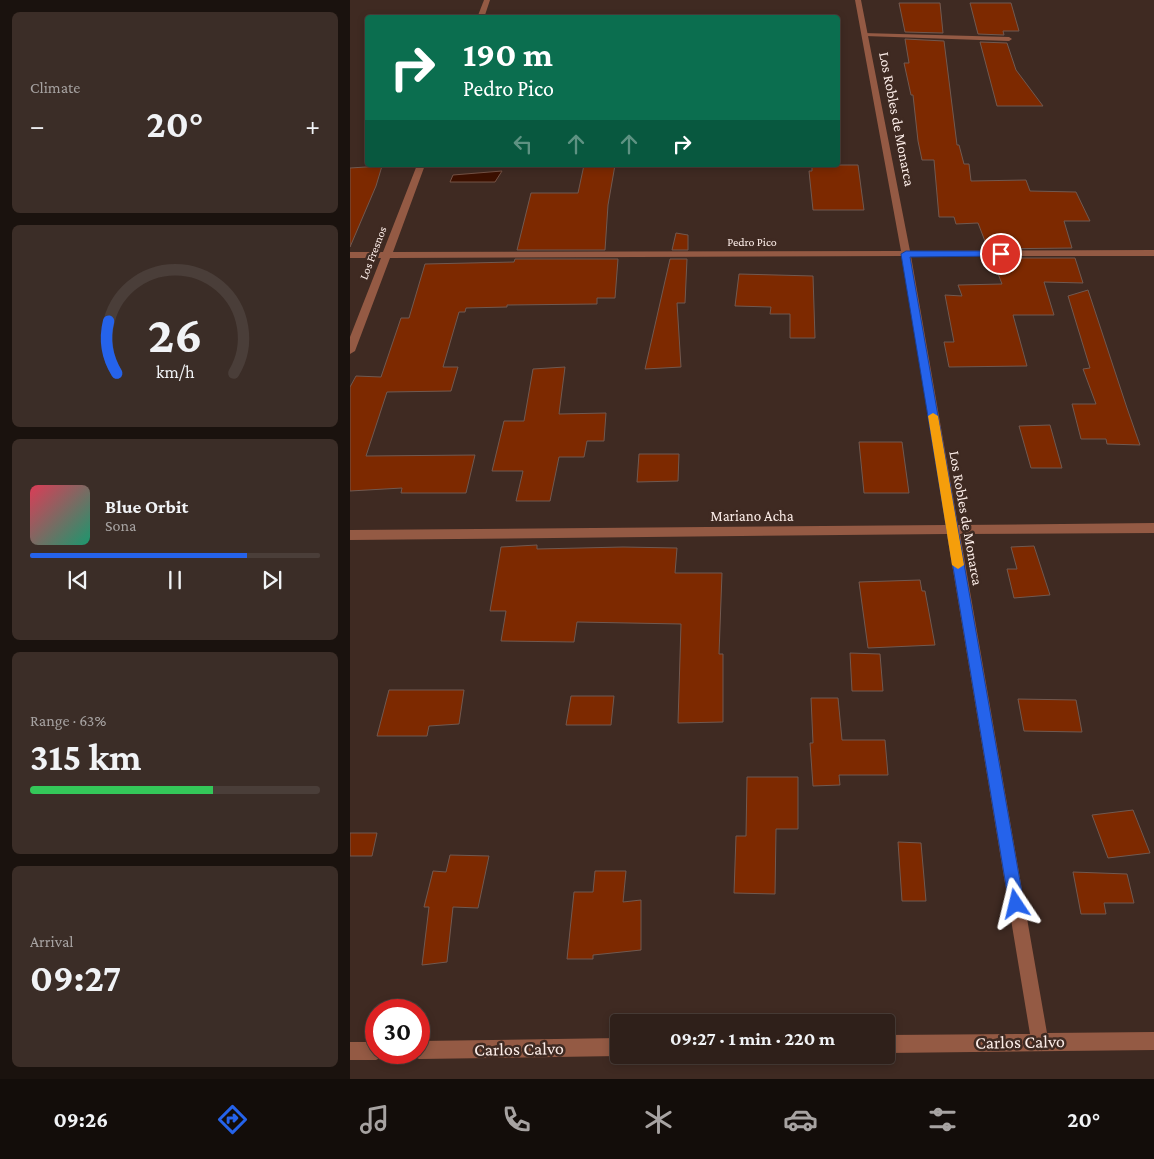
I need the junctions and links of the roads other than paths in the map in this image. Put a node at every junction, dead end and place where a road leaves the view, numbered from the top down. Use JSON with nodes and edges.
{"nodes":[{"id":1,"x":487,"y":0,"type":"edge"},
{"id":2,"x":858,"y":0,"type":"edge"},
{"id":3,"x":481,"y":15,"type":"edge"},
{"id":4,"x":865,"y":34,"type":"junction"},
{"id":5,"x":1009,"y":39,"type":"dead end"},
{"id":6,"x":420,"y":167,"type":"edge"},
{"id":7,"x":1154,"y":253,"type":"edge"},
{"id":8,"x":906,"y":254,"type":"junction"},
{"id":9,"x":350,"y":255,"type":"edge"},
{"id":10,"x":386,"y":255,"type":"junction"},
{"id":11,"x":350,"y":351,"type":"edge"},
{"id":12,"x":1154,"y":528,"type":"edge"},
{"id":13,"x":952,"y":531,"type":"junction"},
{"id":14,"x":350,"y":535,"type":"edge"},
{"id":15,"x":1154,"y":1041,"type":"edge"},
{"id":16,"x":1040,"y":1042,"type":"junction"},
{"id":17,"x":895,"y":1044,"type":"edge"},
{"id":18,"x":610,"y":1047,"type":"edge"},
{"id":19,"x":430,"y":1050,"type":"edge"},
{"id":20,"x":350,"y":1051,"type":"edge"},
{"id":21,"x":365,"y":1051,"type":"edge"}],
"edges":[{"from":1,"to":3,"type":"street"},
{"from":2,"to":4,"type":"street","name":"Los Robles de Monarca"},
{"from":4,"to":5,"type":"lane"},
{"from":4,"to":8,"type":"street","name":"Los Robles de Monarca"},
{"from":6,"to":10,"type":"street","name":"Los Fresnos"},
{"from":7,"to":8,"type":"street","name":"Pedro Pico"},
{"from":8,"to":10,"type":"street","name":"Pedro Pico"},
{"from":8,"to":13,"type":"street","name":"Los Robles de Monarca"},
{"from":9,"to":10,"type":"street","name":"Pedro Pico"},
{"from":10,"to":11,"type":"street","name":"Los Fresnos"},
{"from":12,"to":13,"type":"street","name":"Mariano Acha"},
{"from":13,"to":14,"type":"street","name":"Mariano Acha"},
{"from":13,"to":16,"type":"street","name":"Los Robles de Monarca"},
{"from":15,"to":16,"type":"street","name":"Carlos Calvo"},
{"from":16,"to":17,"type":"street","name":"Carlos Calvo"},
{"from":18,"to":19,"type":"street","name":"Carlos Calvo"},
{"from":20,"to":21,"type":"street"}]}
